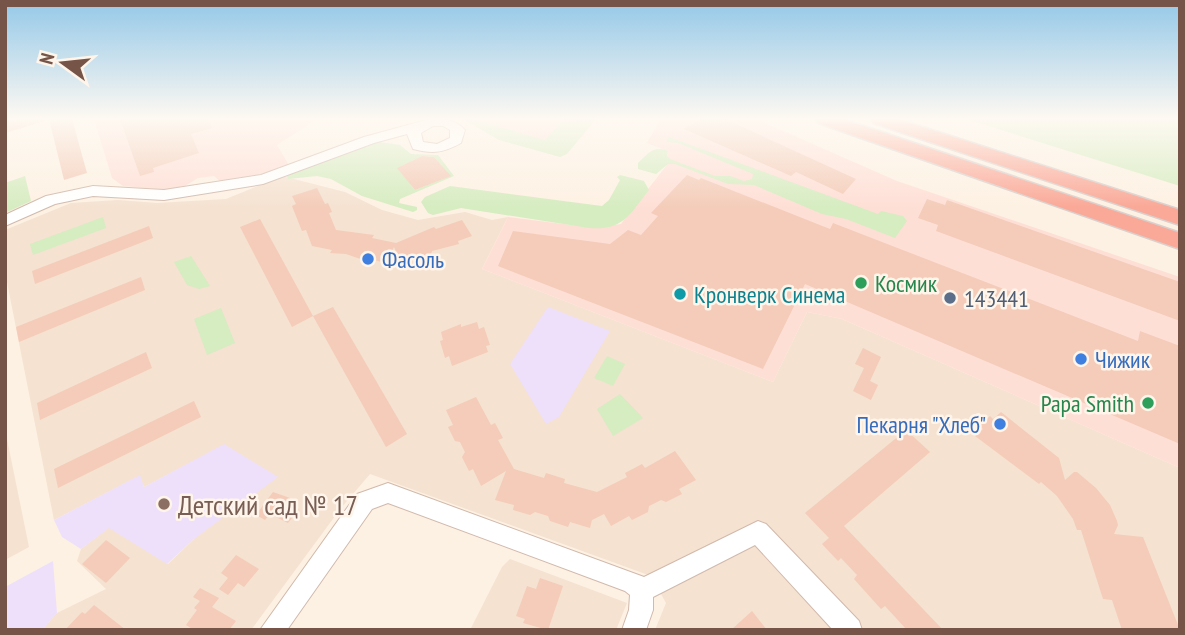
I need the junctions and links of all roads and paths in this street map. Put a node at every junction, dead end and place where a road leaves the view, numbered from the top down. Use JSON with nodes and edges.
{"nodes":[{"id":1,"x":348,"y":149,"type":"edge"},
{"id":2,"x":911,"y":149,"type":"edge"},
{"id":3,"x":970,"y":149,"type":"edge"},
{"id":4,"x":1180,"y":218,"type":"edge"},
{"id":5,"x":5,"y":221,"type":"edge"},
{"id":6,"x":1180,"y":241,"type":"edge"},
{"id":7,"x":642,"y":590,"type":"junction"},
{"id":8,"x":272,"y":630,"type":"edge"},
{"id":9,"x":634,"y":630,"type":"edge"},
{"id":10,"x":850,"y":630,"type":"edge"}],
"edges":[{"from":1,"to":5,"type":"street"},
{"from":2,"to":6,"type":"highway"},
{"from":3,"to":4,"type":"highway"},
{"from":7,"to":8,"type":"street"},
{"from":7,"to":9,"type":"street"},
{"from":7,"to":10,"type":"street"}]}
